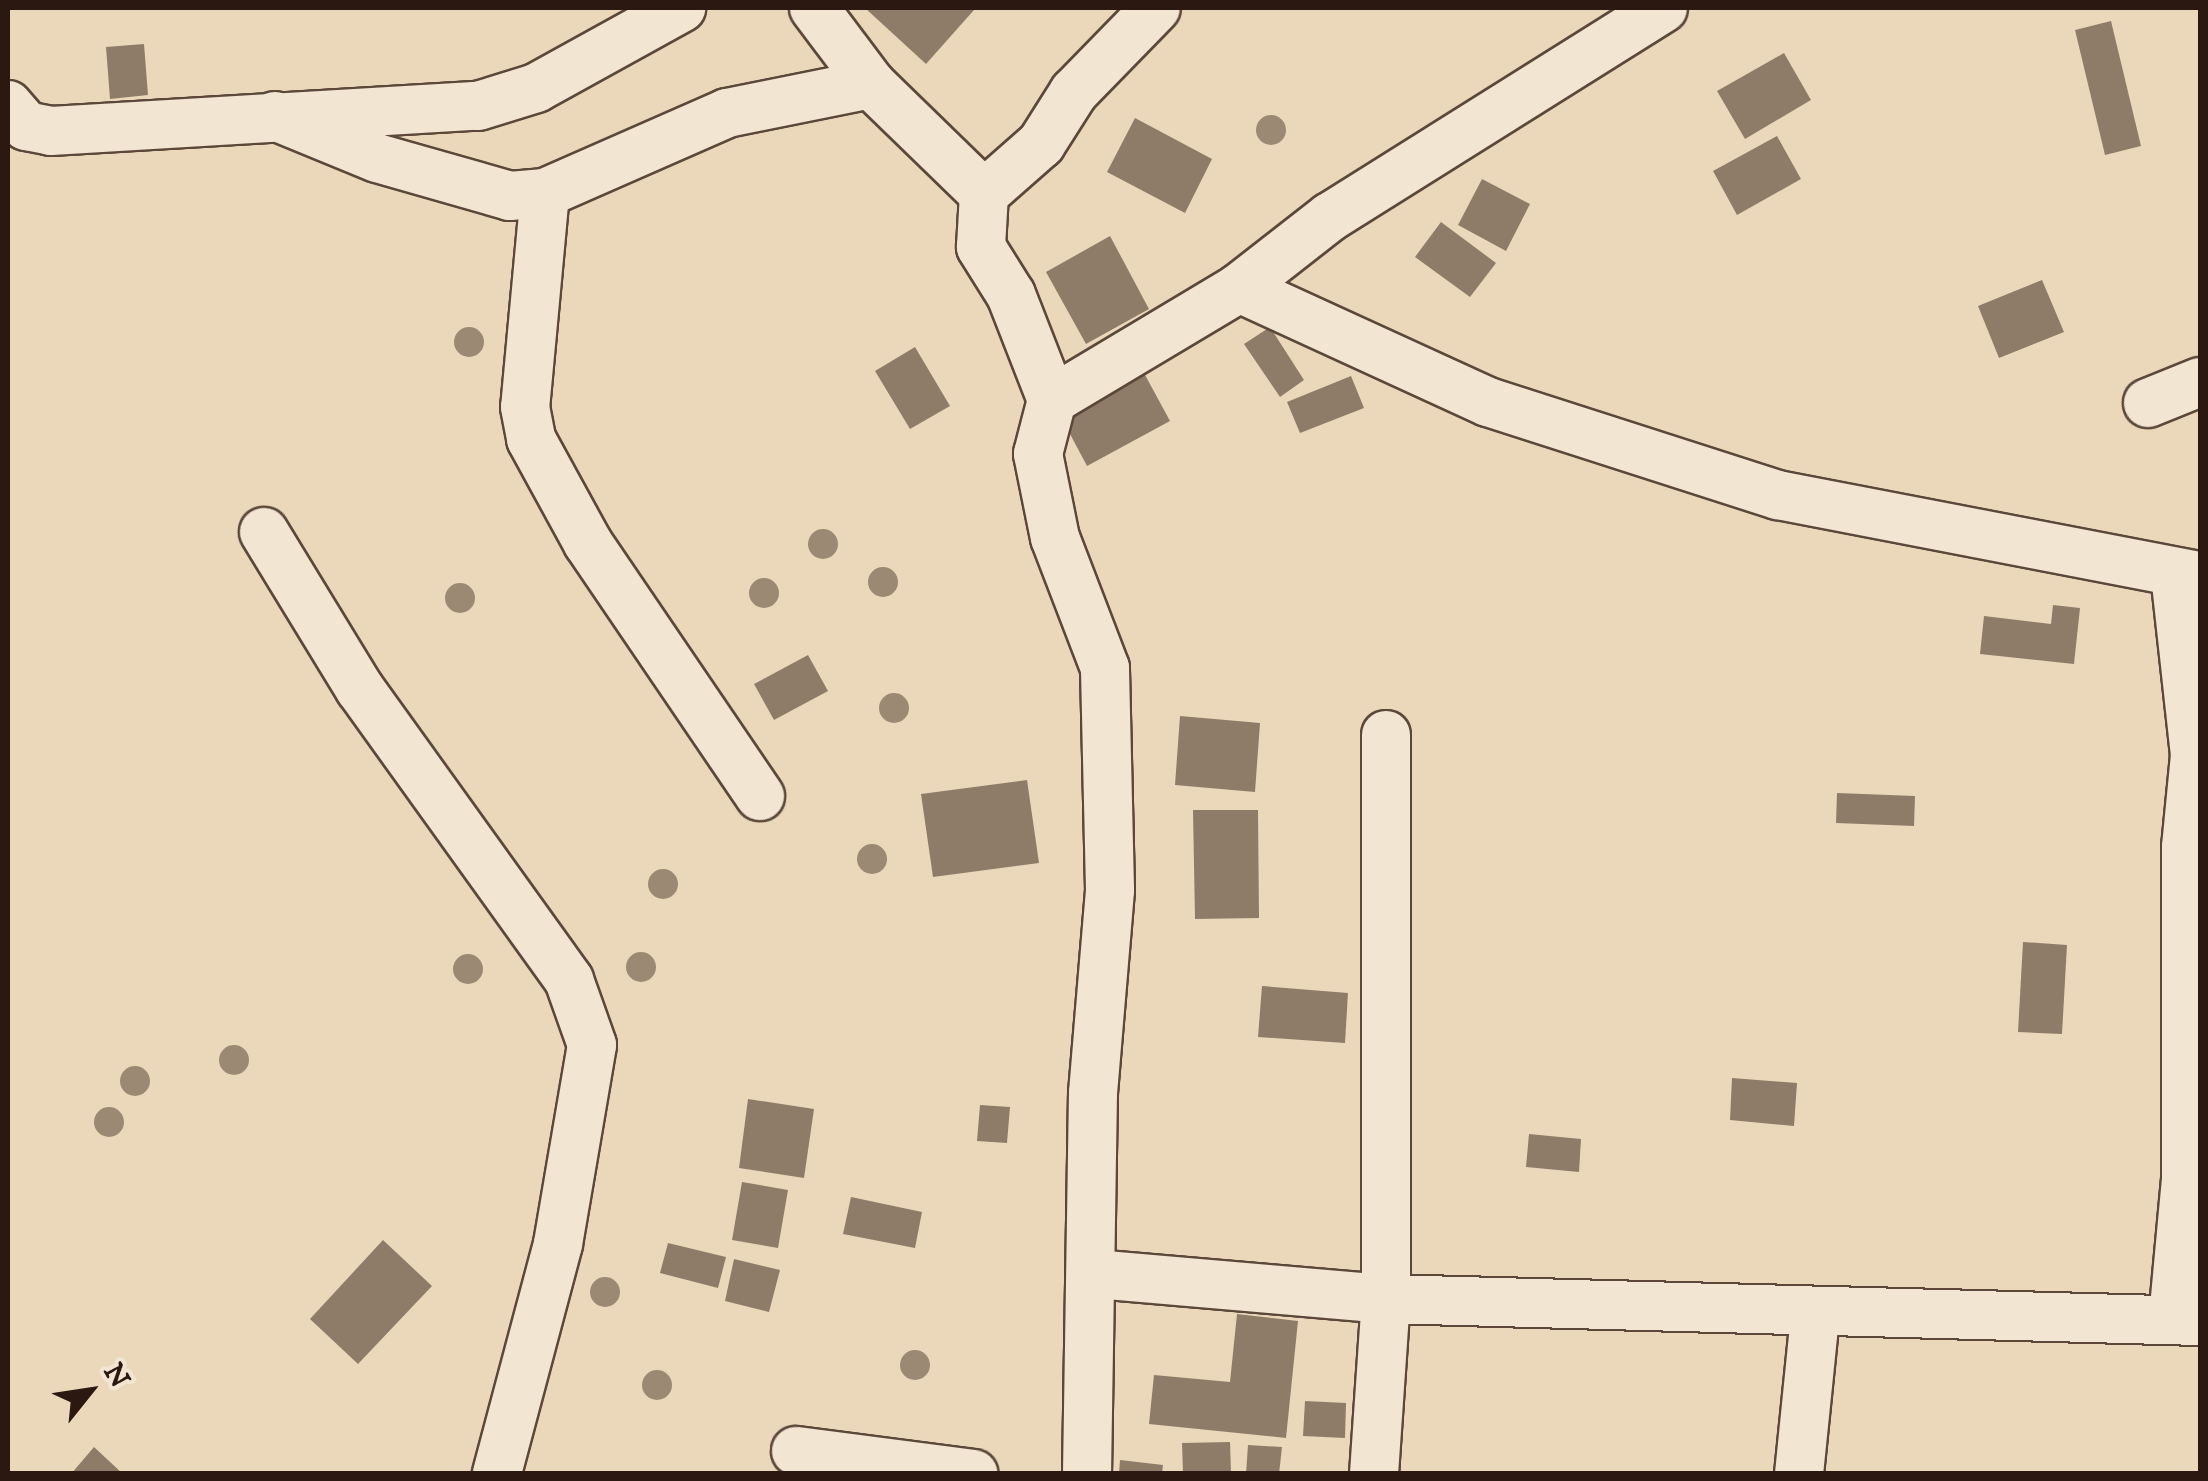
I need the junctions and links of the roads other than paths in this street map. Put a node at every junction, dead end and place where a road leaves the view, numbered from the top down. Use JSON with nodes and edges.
{"nodes":[{"id":1,"x":681,"y":8,"type":"edge"},
{"id":2,"x":814,"y":8,"type":"edge"},
{"id":3,"x":1156,"y":8,"type":"edge"},
{"id":4,"x":1663,"y":8,"type":"edge"},
{"id":5,"x":871,"y":84,"type":"junction"},
{"id":6,"x":8,"y":105,"type":"edge"},
{"id":7,"x":274,"y":116,"type":"junction"},
{"id":8,"x":545,"y":193,"type":"junction"},
{"id":9,"x":984,"y":194,"type":"junction"},
{"id":10,"x":1239,"y":288,"type":"junction"},
{"id":11,"x":2200,"y":382,"type":"edge"},
{"id":12,"x":1052,"y":400,"type":"junction"},
{"id":13,"x":2148,"y":402,"type":"dead end"},
{"id":14,"x":264,"y":532,"type":"dead end"},
{"id":15,"x":2188,"y":576,"type":"edge"},
{"id":16,"x":1386,"y":735,"type":"dead end"},
{"id":17,"x":760,"y":796,"type":"dead end"},
{"id":18,"x":1094,"y":1274,"type":"junction"},
{"id":19,"x":1386,"y":1299,"type":"junction"},
{"id":20,"x":1815,"y":1316,"type":"junction"},
{"id":21,"x":2187,"y":1320,"type":"edge"},
{"id":22,"x":796,"y":1450,"type":"dead end"},
{"id":23,"x":497,"y":1474,"type":"edge"},
{"id":24,"x":974,"y":1474,"type":"edge"},
{"id":25,"x":1087,"y":1474,"type":"edge"},
{"id":26,"x":1374,"y":1474,"type":"edge"},
{"id":27,"x":1799,"y":1474,"type":"edge"}],
"edges":[{"from":1,"to":7,"type":"street"},
{"from":2,"to":5,"type":"street"},
{"from":3,"to":9,"type":"street"},
{"from":4,"to":10,"type":"street"},
{"from":5,"to":8,"type":"street"},
{"from":5,"to":9,"type":"street"},
{"from":6,"to":7,"type":"street"},
{"from":7,"to":8,"type":"street"},
{"from":8,"to":17,"type":"street"},
{"from":9,"to":12,"type":"street"},
{"from":10,"to":12,"type":"street"},
{"from":10,"to":15,"type":"street"},
{"from":11,"to":13,"type":"street"},
{"from":12,"to":18,"type":"street"},
{"from":14,"to":23,"type":"street"},
{"from":15,"to":21,"type":"street"},
{"from":16,"to":19,"type":"street"},
{"from":18,"to":19,"type":"street"},
{"from":18,"to":25,"type":"street"},
{"from":19,"to":20,"type":"street"},
{"from":19,"to":26,"type":"street"},
{"from":20,"to":21,"type":"street"},
{"from":20,"to":27,"type":"street"},
{"from":22,"to":24,"type":"street"}]}
